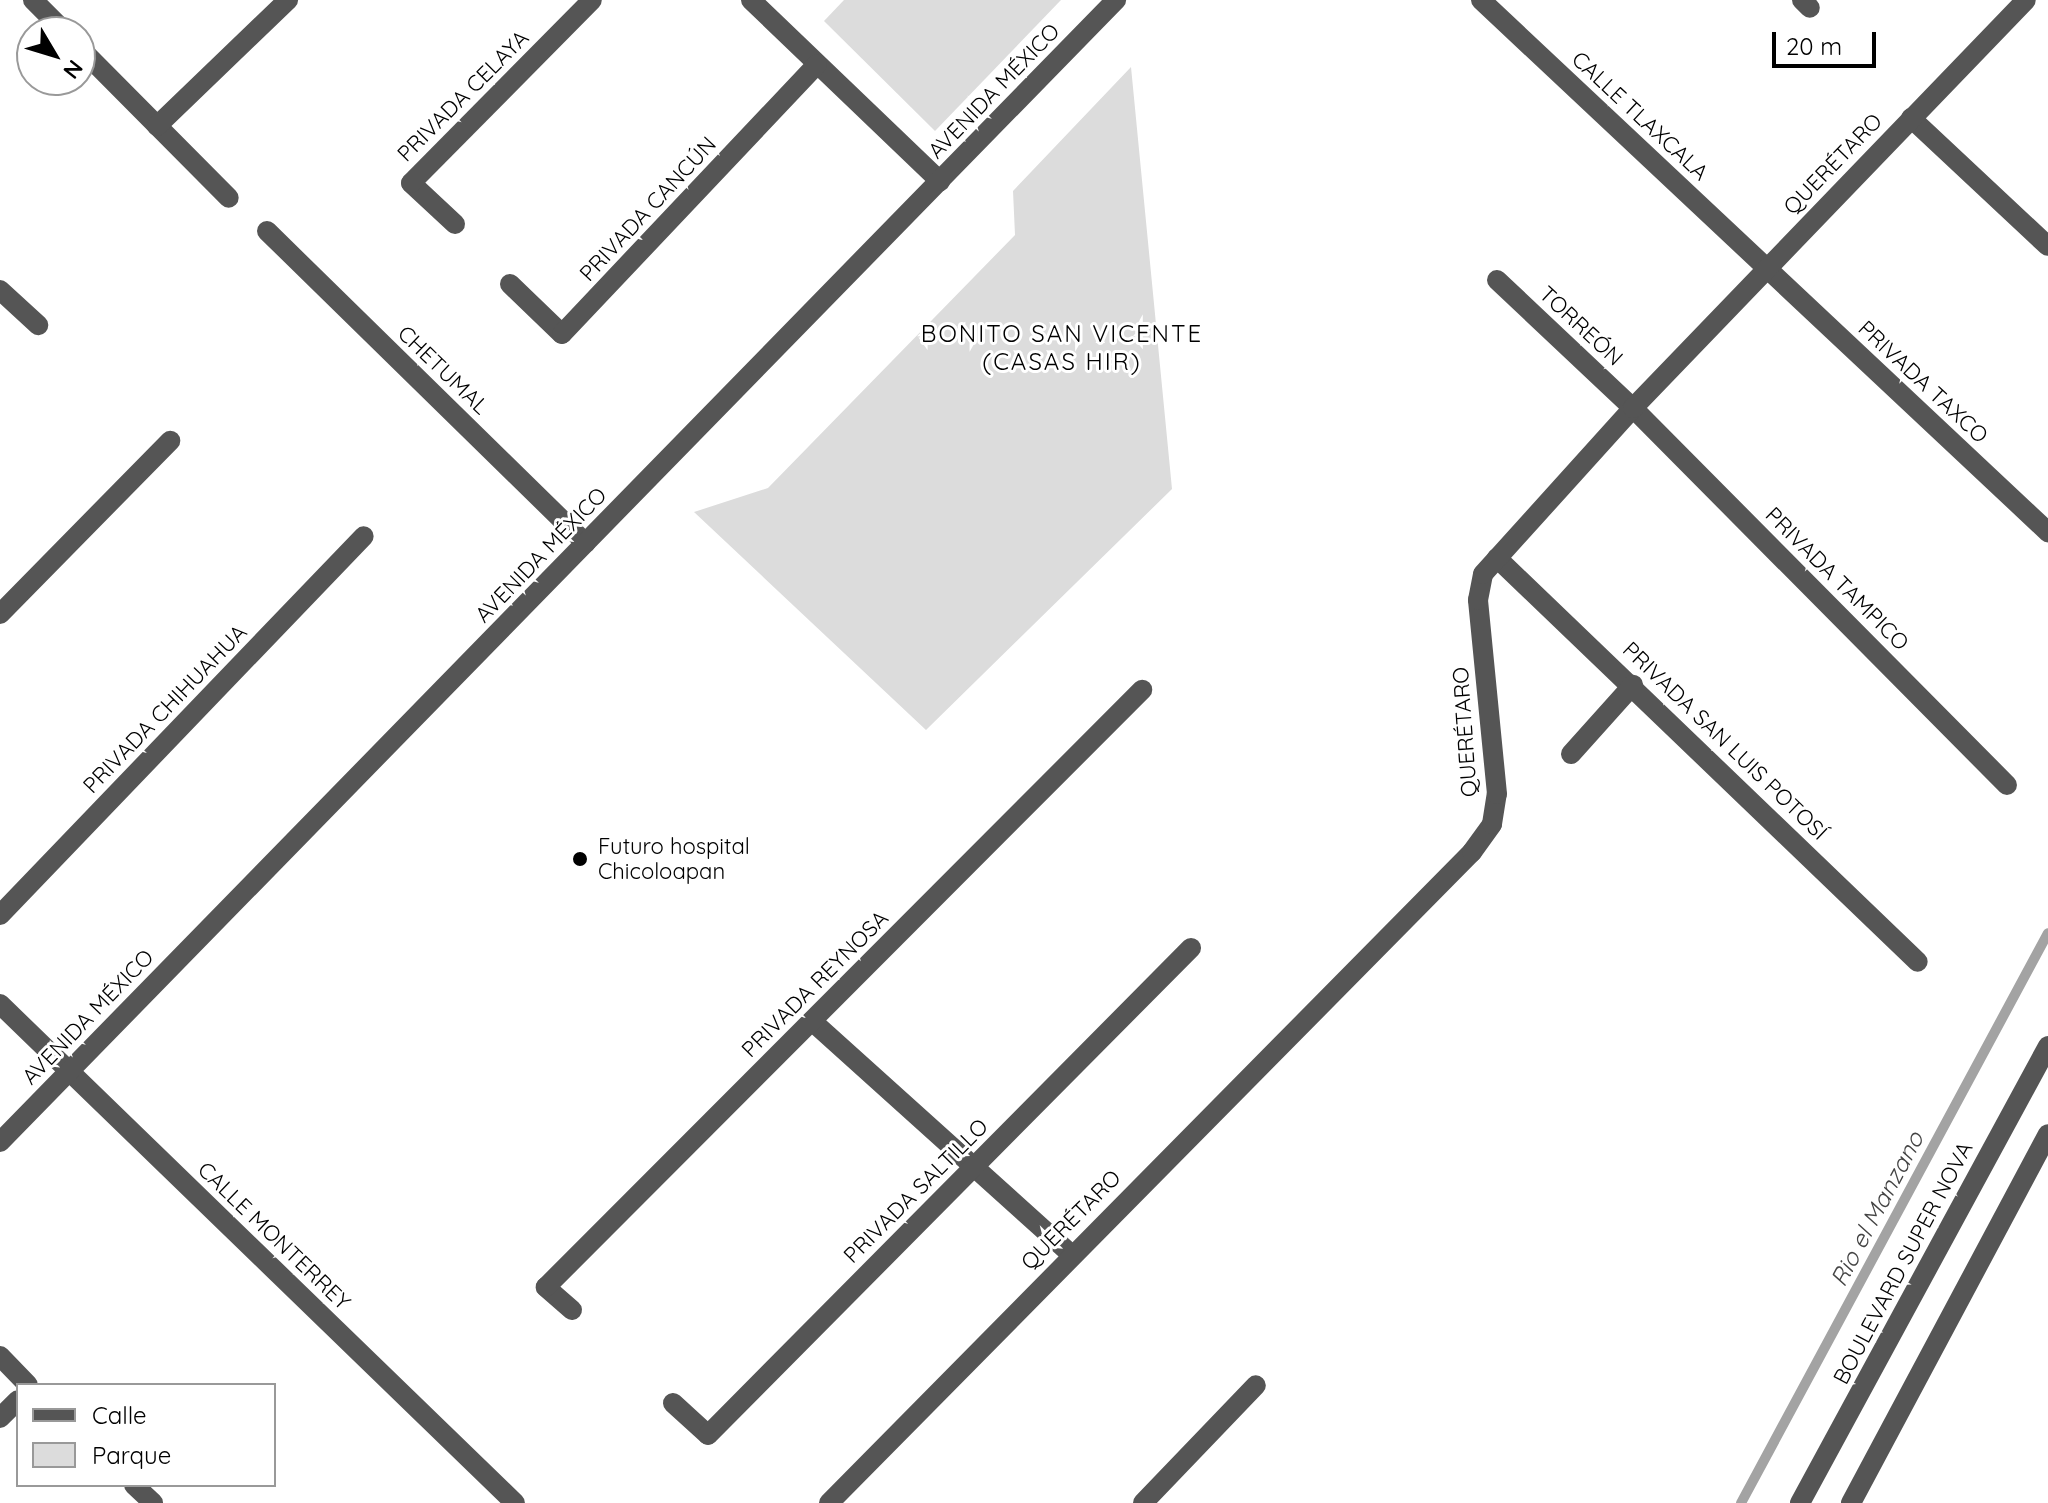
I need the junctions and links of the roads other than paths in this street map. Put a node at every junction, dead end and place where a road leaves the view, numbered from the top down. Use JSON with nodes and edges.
{"nodes":[{"id":1,"x":33,"y":0,"type":"edge"},
{"id":2,"x":288,"y":0,"type":"edge"},
{"id":3,"x":592,"y":0,"type":"edge"},
{"id":4,"x":1116,"y":0,"type":"edge"},
{"id":5,"x":1481,"y":0,"type":"edge"},
{"id":6,"x":2026,"y":0,"type":"edge"},
{"id":7,"x":762,"y":4,"type":"edge"},
{"id":8,"x":49,"y":16,"type":"edge"},
{"id":9,"x":96,"y":64,"type":"edge"},
{"id":10,"x":817,"y":64,"type":"junction"},
{"id":11,"x":1911,"y":118,"type":"junction"},
{"id":12,"x":157,"y":126,"type":"junction"},
{"id":13,"x":940,"y":181,"type":"junction"},
{"id":14,"x":229,"y":198,"type":"dead end"},
{"id":15,"x":455,"y":224,"type":"dead end"},
{"id":16,"x":267,"y":231,"type":"dead end"},
{"id":17,"x":2048,"y":246,"type":"edge"},
{"id":18,"x":1766,"y":267,"type":"junction"},
{"id":19,"x":1497,"y":280,"type":"dead end"},
{"id":20,"x":510,"y":284,"type":"dead end"},
{"id":21,"x":2,"y":295,"type":"edge"},
{"id":22,"x":38,"y":325,"type":"dead end"},
{"id":23,"x":1633,"y":408,"type":"junction"},
{"id":24,"x":170,"y":441,"type":"dead end"},
{"id":25,"x":2048,"y":532,"type":"edge"},
{"id":26,"x":364,"y":536,"type":"dead end"},
{"id":27,"x":586,"y":543,"type":"junction"},
{"id":28,"x":1497,"y":558,"type":"junction"},
{"id":29,"x":0,"y":614,"type":"edge"},
{"id":30,"x":1633,"y":685,"type":"junction"},
{"id":31,"x":1142,"y":690,"type":"dead end"},
{"id":32,"x":1571,"y":754,"type":"dead end"},
{"id":33,"x":2007,"y":785,"type":"dead end"},
{"id":34,"x":0,"y":915,"type":"edge"},
{"id":35,"x":1191,"y":948,"type":"dead end"},
{"id":36,"x":1918,"y":962,"type":"dead end"},
{"id":37,"x":0,"y":1004,"type":"edge"},
{"id":38,"x":812,"y":1021,"type":"junction"},
{"id":39,"x":2048,"y":1046,"type":"edge"},
{"id":40,"x":69,"y":1071,"type":"junction"},
{"id":41,"x":2048,"y":1134,"type":"edge"},
{"id":42,"x":0,"y":1142,"type":"edge"},
{"id":43,"x":974,"y":1167,"type":"junction"},
{"id":44,"x":1071,"y":1254,"type":"junction"},
{"id":45,"x":572,"y":1310,"type":"dead end"},
{"id":46,"x":0,"y":1356,"type":"edge"},
{"id":47,"x":26,"y":1383,"type":"edge"},
{"id":48,"x":1256,"y":1385,"type":"dead end"},
{"id":49,"x":16,"y":1402,"type":"edge"},
{"id":50,"x":673,"y":1403,"type":"dead end"},
{"id":51,"x":0,"y":1418,"type":"edge"},
{"id":52,"x":136,"y":1487,"type":"edge"},
{"id":53,"x":153,"y":1503,"type":"edge"},
{"id":54,"x":515,"y":1503,"type":"edge"},
{"id":55,"x":829,"y":1503,"type":"edge"},
{"id":56,"x":1143,"y":1503,"type":"edge"},
{"id":57,"x":1800,"y":1503,"type":"edge"},
{"id":58,"x":1851,"y":1503,"type":"edge"}],
"edges":[{"from":1,"to":8,"type":"street"},
{"from":2,"to":12,"type":"street"},
{"from":3,"to":15,"type":"street","name":"PRIVADA CELAYA"},
{"from":4,"to":13,"type":"street","name":"AVENIDA MÉXICO"},
{"from":5,"to":18,"type":"street","name":"CALLE TLAXCALA"},
{"from":6,"to":11,"type":"street","name":"QUERÉTARO"},
{"from":7,"to":10,"type":"street"},
{"from":9,"to":12,"type":"street"},
{"from":10,"to":13,"type":"street"},
{"from":10,"to":20,"type":"street","name":"PRIVADA CANCÚN"},
{"from":11,"to":17,"type":"street"},
{"from":11,"to":18,"type":"street","name":"QUERÉTARO"},
{"from":12,"to":14,"type":"street"},
{"from":13,"to":27,"type":"street","name":"AVENIDA MÉXICO"},
{"from":16,"to":27,"type":"street","name":"CHETUMAL"},
{"from":18,"to":23,"type":"street","name":"QUERÉTARO"},
{"from":18,"to":25,"type":"street","name":"PRIVADA TAXCO"},
{"from":19,"to":23,"type":"street","name":"TORREÓN"},
{"from":21,"to":22,"type":"street"},
{"from":23,"to":28,"type":"street","name":"QUERÉTARO"},
{"from":23,"to":33,"type":"street","name":"PRIVADA TAMPICO"},
{"from":24,"to":29,"type":"street"},
{"from":26,"to":34,"type":"street","name":"PRIVADA CHIHUAHUA"},
{"from":27,"to":40,"type":"street","name":"AVENIDA MÉXICO"},
{"from":28,"to":30,"type":"street","name":"PRIVADA SAN LUIS POTOSÍ"},
{"from":28,"to":44,"type":"street","name":"QUERÉTARO"},
{"from":30,"to":32,"type":"street"},
{"from":30,"to":36,"type":"street","name":"PRIVADA SAN LUIS POTOSÍ"},
{"from":31,"to":38,"type":"street","name":"PRIVADA REYNOSA"},
{"from":35,"to":43,"type":"street","name":"PRIVADA SALTILLO"},
{"from":37,"to":40,"type":"street","name":"CALLE MONTERREY"},
{"from":38,"to":43,"type":"street"},
{"from":38,"to":45,"type":"street","name":"PRIVADA REYNOSA"},
{"from":39,"to":57,"type":"street","name":"BOULEVARD SUPER NOVA"},
{"from":40,"to":42,"type":"street","name":"AVENIDA MÉXICO"},
{"from":40,"to":54,"type":"street","name":"CALLE MONTERREY"},
{"from":41,"to":58,"type":"street"},
{"from":43,"to":44,"type":"street"},
{"from":43,"to":50,"type":"street","name":"PRIVADA SALTILLO"},
{"from":44,"to":55,"type":"street","name":"QUERÉTARO"},
{"from":46,"to":47,"type":"street"},
{"from":48,"to":56,"type":"street"},
{"from":49,"to":51,"type":"street"},
{"from":52,"to":53,"type":"street"}]}
